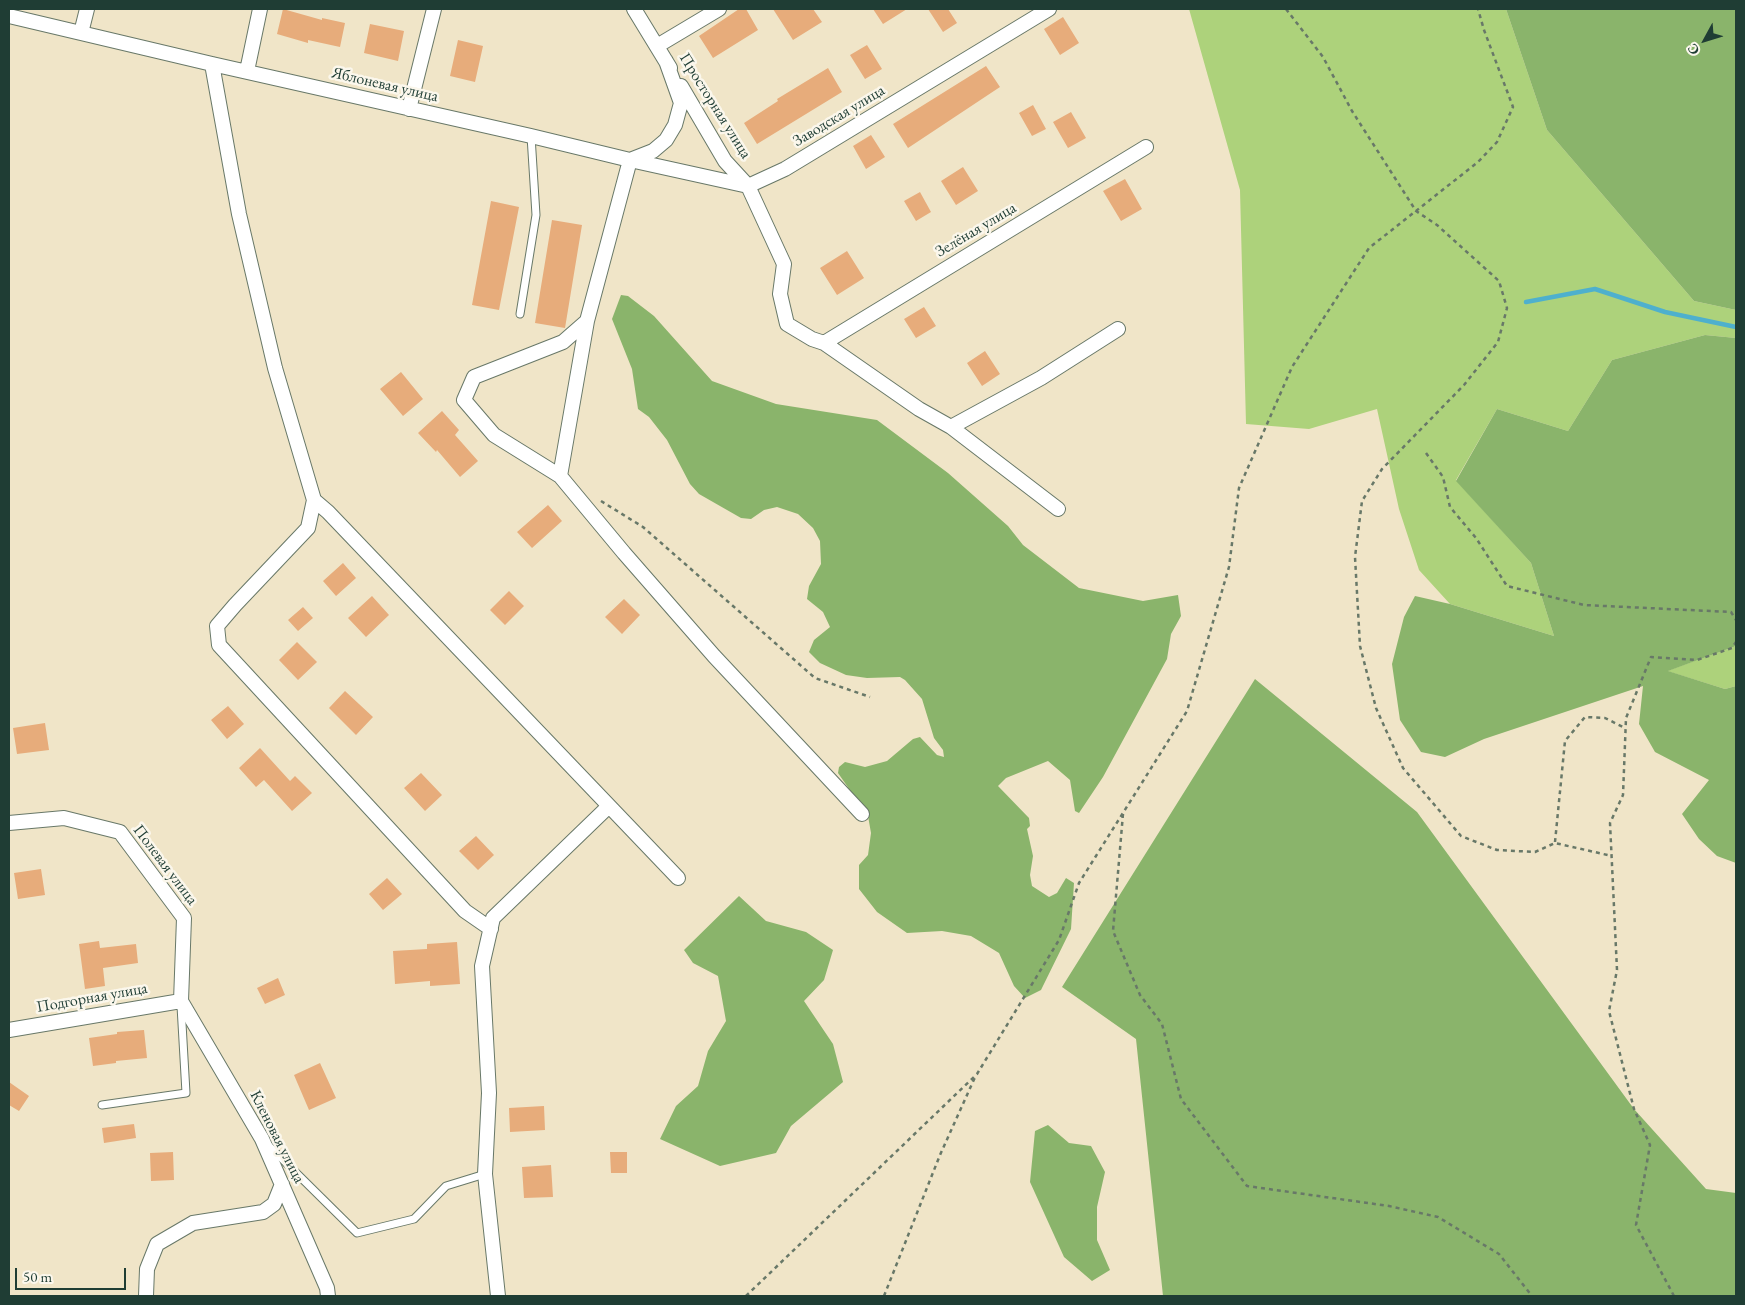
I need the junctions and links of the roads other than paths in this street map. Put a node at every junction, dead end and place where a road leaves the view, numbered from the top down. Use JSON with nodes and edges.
{"nodes":[{"id":1,"x":87,"y":9,"type":"edge"},
{"id":2,"x":260,"y":9,"type":"edge"},
{"id":3,"x":434,"y":9,"type":"edge"},
{"id":4,"x":634,"y":9,"type":"edge"},
{"id":5,"x":719,"y":9,"type":"edge"},
{"id":6,"x":1049,"y":9,"type":"edge"},
{"id":7,"x":9,"y":16,"type":"edge"},
{"id":8,"x":81,"y":33,"type":"junction"},
{"id":9,"x":657,"y":46,"type":"junction"},
{"id":10,"x":666,"y":61,"type":"junction"},
{"id":11,"x":212,"y":64,"type":"junction"},
{"id":12,"x":247,"y":71,"type":"junction"},
{"id":13,"x":409,"y":109,"type":"junction"},
{"id":14,"x":531,"y":136,"type":"junction"},
{"id":15,"x":1146,"y":147,"type":"dead end"},
{"id":16,"x":630,"y":160,"type":"junction"},
{"id":17,"x":748,"y":186,"type":"junction"},
{"id":18,"x":520,"y":314,"type":"dead end"},
{"id":19,"x":587,"y":321,"type":"junction"},
{"id":20,"x":1118,"y":328,"type":"dead end"},
{"id":21,"x":824,"y":343,"type":"junction"},
{"id":22,"x":950,"y":427,"type":"junction"},
{"id":23,"x":560,"y":476,"type":"junction"},
{"id":24,"x":314,"y":500,"type":"junction"},
{"id":25,"x":1058,"y":510,"type":"dead end"},
{"id":26,"x":609,"y":806,"type":"junction"},
{"id":27,"x":862,"y":814,"type":"dead end"},
{"id":28,"x":9,"y":823,"type":"edge"},
{"id":29,"x":678,"y":878,"type":"dead end"},
{"id":30,"x":491,"y":929,"type":"junction"},
{"id":31,"x":181,"y":1001,"type":"junction"},
{"id":32,"x":9,"y":1030,"type":"edge"},
{"id":33,"x":102,"y":1104,"type":"dead end"},
{"id":34,"x":262,"y":1139,"type":"junction"},
{"id":35,"x":485,"y":1174,"type":"junction"},
{"id":36,"x":282,"y":1184,"type":"junction"},
{"id":37,"x":146,"y":1296,"type":"edge"},
{"id":38,"x":328,"y":1296,"type":"edge"},
{"id":39,"x":498,"y":1296,"type":"edge"}],
"edges":[{"from":1,"to":8,"type":"street"},
{"from":2,"to":12,"type":"street"},
{"from":3,"to":13,"type":"street"},
{"from":4,"to":9,"type":"street","name":"Просторная улица"},
{"from":5,"to":9,"type":"street"},
{"from":6,"to":17,"type":"street","name":"Заводская улица"},
{"from":7,"to":8,"type":"street","name":"Яблоневая улица"},
{"from":8,"to":11,"type":"street","name":"Яблоневая улица"},
{"from":9,"to":10,"type":"street","name":"Просторная улица"},
{"from":10,"to":16,"type":"street"},
{"from":10,"to":17,"type":"street","name":"Просторная улица"},
{"from":11,"to":12,"type":"street","name":"Яблоневая улица"},
{"from":11,"to":24,"type":"street"},
{"from":12,"to":13,"type":"street","name":"Яблоневая улица"},
{"from":13,"to":14,"type":"street","name":"Яблоневая улица"},
{"from":14,"to":16,"type":"street","name":"Яблоневая улица"},
{"from":14,"to":18,"type":"lane"},
{"from":15,"to":21,"type":"street","name":"Зелёная улица"},
{"from":16,"to":17,"type":"street"},
{"from":16,"to":19,"type":"street"},
{"from":17,"to":21,"type":"street","name":"Просторная улица"},
{"from":19,"to":23,"type":"street"},
{"from":19,"to":23,"type":"street"},
{"from":20,"to":22,"type":"street"},
{"from":21,"to":22,"type":"street","name":"Просторная улица"},
{"from":22,"to":25,"type":"street","name":"Просторная улица"},
{"from":23,"to":27,"type":"street"},
{"from":24,"to":26,"type":"street"},
{"from":24,"to":30,"type":"street"},
{"from":26,"to":29,"type":"street"},
{"from":26,"to":30,"type":"street"},
{"from":28,"to":31,"type":"street","name":"Полевая улица"},
{"from":30,"to":35,"type":"street"},
{"from":31,"to":32,"type":"street","name":"Подгорная улица"},
{"from":31,"to":33,"type":"lane"},
{"from":31,"to":34,"type":"street","name":"Кленовая улица"},
{"from":34,"to":35,"type":"lane"},
{"from":34,"to":36,"type":"street","name":"Кленовая улица"},
{"from":35,"to":39,"type":"street"},
{"from":36,"to":37,"type":"street"},
{"from":36,"to":38,"type":"street","name":"Кленовая улица"}]}
